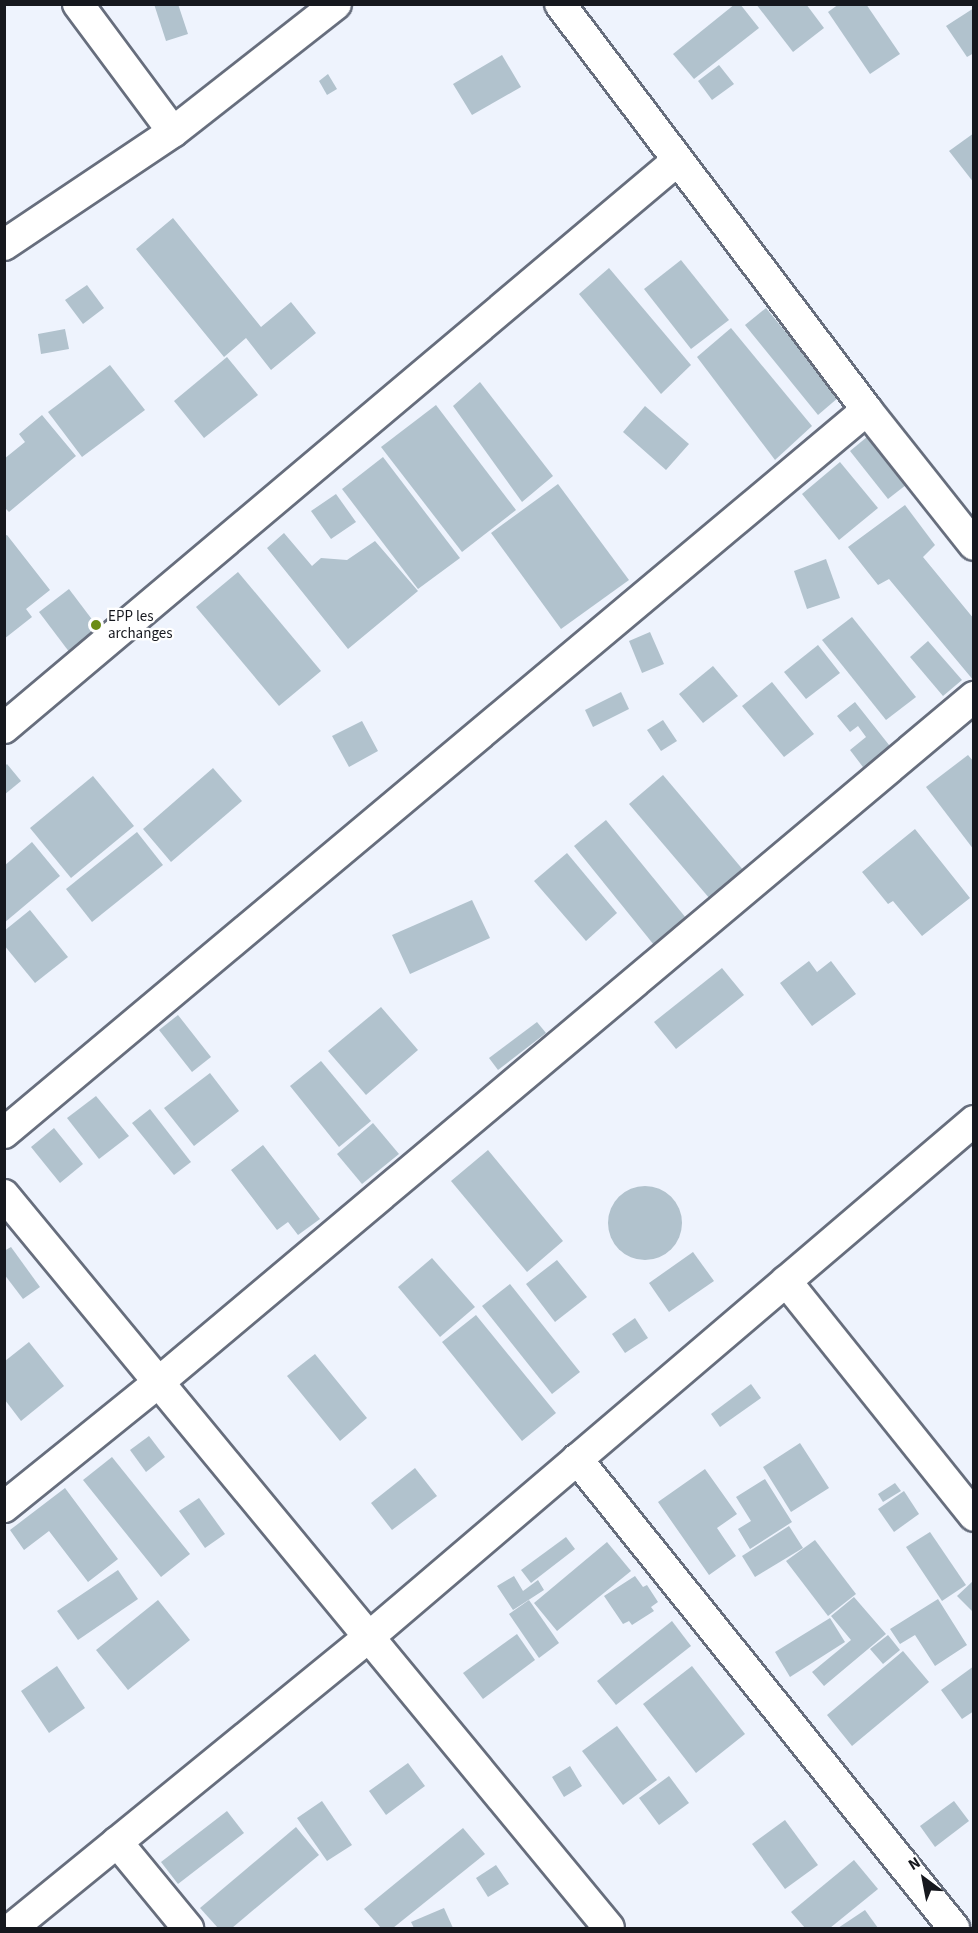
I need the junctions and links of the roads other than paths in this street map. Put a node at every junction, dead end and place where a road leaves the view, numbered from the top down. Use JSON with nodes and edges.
{"nodes":[{"id":1,"x":78,"y":4,"type":"edge"},
{"id":2,"x":336,"y":4,"type":"edge"},
{"id":3,"x":560,"y":4,"type":"edge"},
{"id":4,"x":173,"y":132,"type":"junction"},
{"id":5,"x":678,"y":160,"type":"junction"},
{"id":6,"x":4,"y":245,"type":"edge"},
{"id":7,"x":867,"y":410,"type":"junction"},
{"id":8,"x":974,"y":545,"type":"edge"},
{"id":9,"x":974,"y":698,"type":"edge"},
{"id":10,"x":4,"y":728,"type":"edge"},
{"id":11,"x":974,"y":1121,"type":"edge"},
{"id":12,"x":4,"y":1132,"type":"edge"},
{"id":13,"x":4,"y":1195,"type":"edge"},
{"id":14,"x":786,"y":1281,"type":"junction"},
{"id":15,"x":159,"y":1382,"type":"junction"},
{"id":16,"x":577,"y":1459,"type":"junction"},
{"id":17,"x":4,"y":1507,"type":"edge"},
{"id":18,"x":974,"y":1516,"type":"edge"},
{"id":19,"x":369,"y":1637,"type":"junction"},
{"id":20,"x":117,"y":1842,"type":"junction"},
{"id":21,"x":12,"y":1929,"type":"edge"},
{"id":22,"x":188,"y":1929,"type":"edge"},
{"id":23,"x":609,"y":1929,"type":"edge"},
{"id":24,"x":954,"y":1929,"type":"edge"}],
"edges":[{"from":1,"to":4,"type":"street"},
{"from":2,"to":4,"type":"street"},
{"from":3,"to":5,"type":"street"},
{"from":4,"to":6,"type":"street"},
{"from":5,"to":7,"type":"street"},
{"from":5,"to":10,"type":"street"},
{"from":7,"to":8,"type":"street"},
{"from":7,"to":12,"type":"street"},
{"from":9,"to":15,"type":"street"},
{"from":11,"to":14,"type":"street"},
{"from":13,"to":15,"type":"street"},
{"from":14,"to":16,"type":"street"},
{"from":14,"to":18,"type":"street"},
{"from":15,"to":17,"type":"street"},
{"from":15,"to":19,"type":"street"},
{"from":16,"to":19,"type":"street"},
{"from":16,"to":24,"type":"street"},
{"from":19,"to":20,"type":"street"},
{"from":19,"to":23,"type":"street"},
{"from":20,"to":21,"type":"street"},
{"from":20,"to":22,"type":"street"}]}
